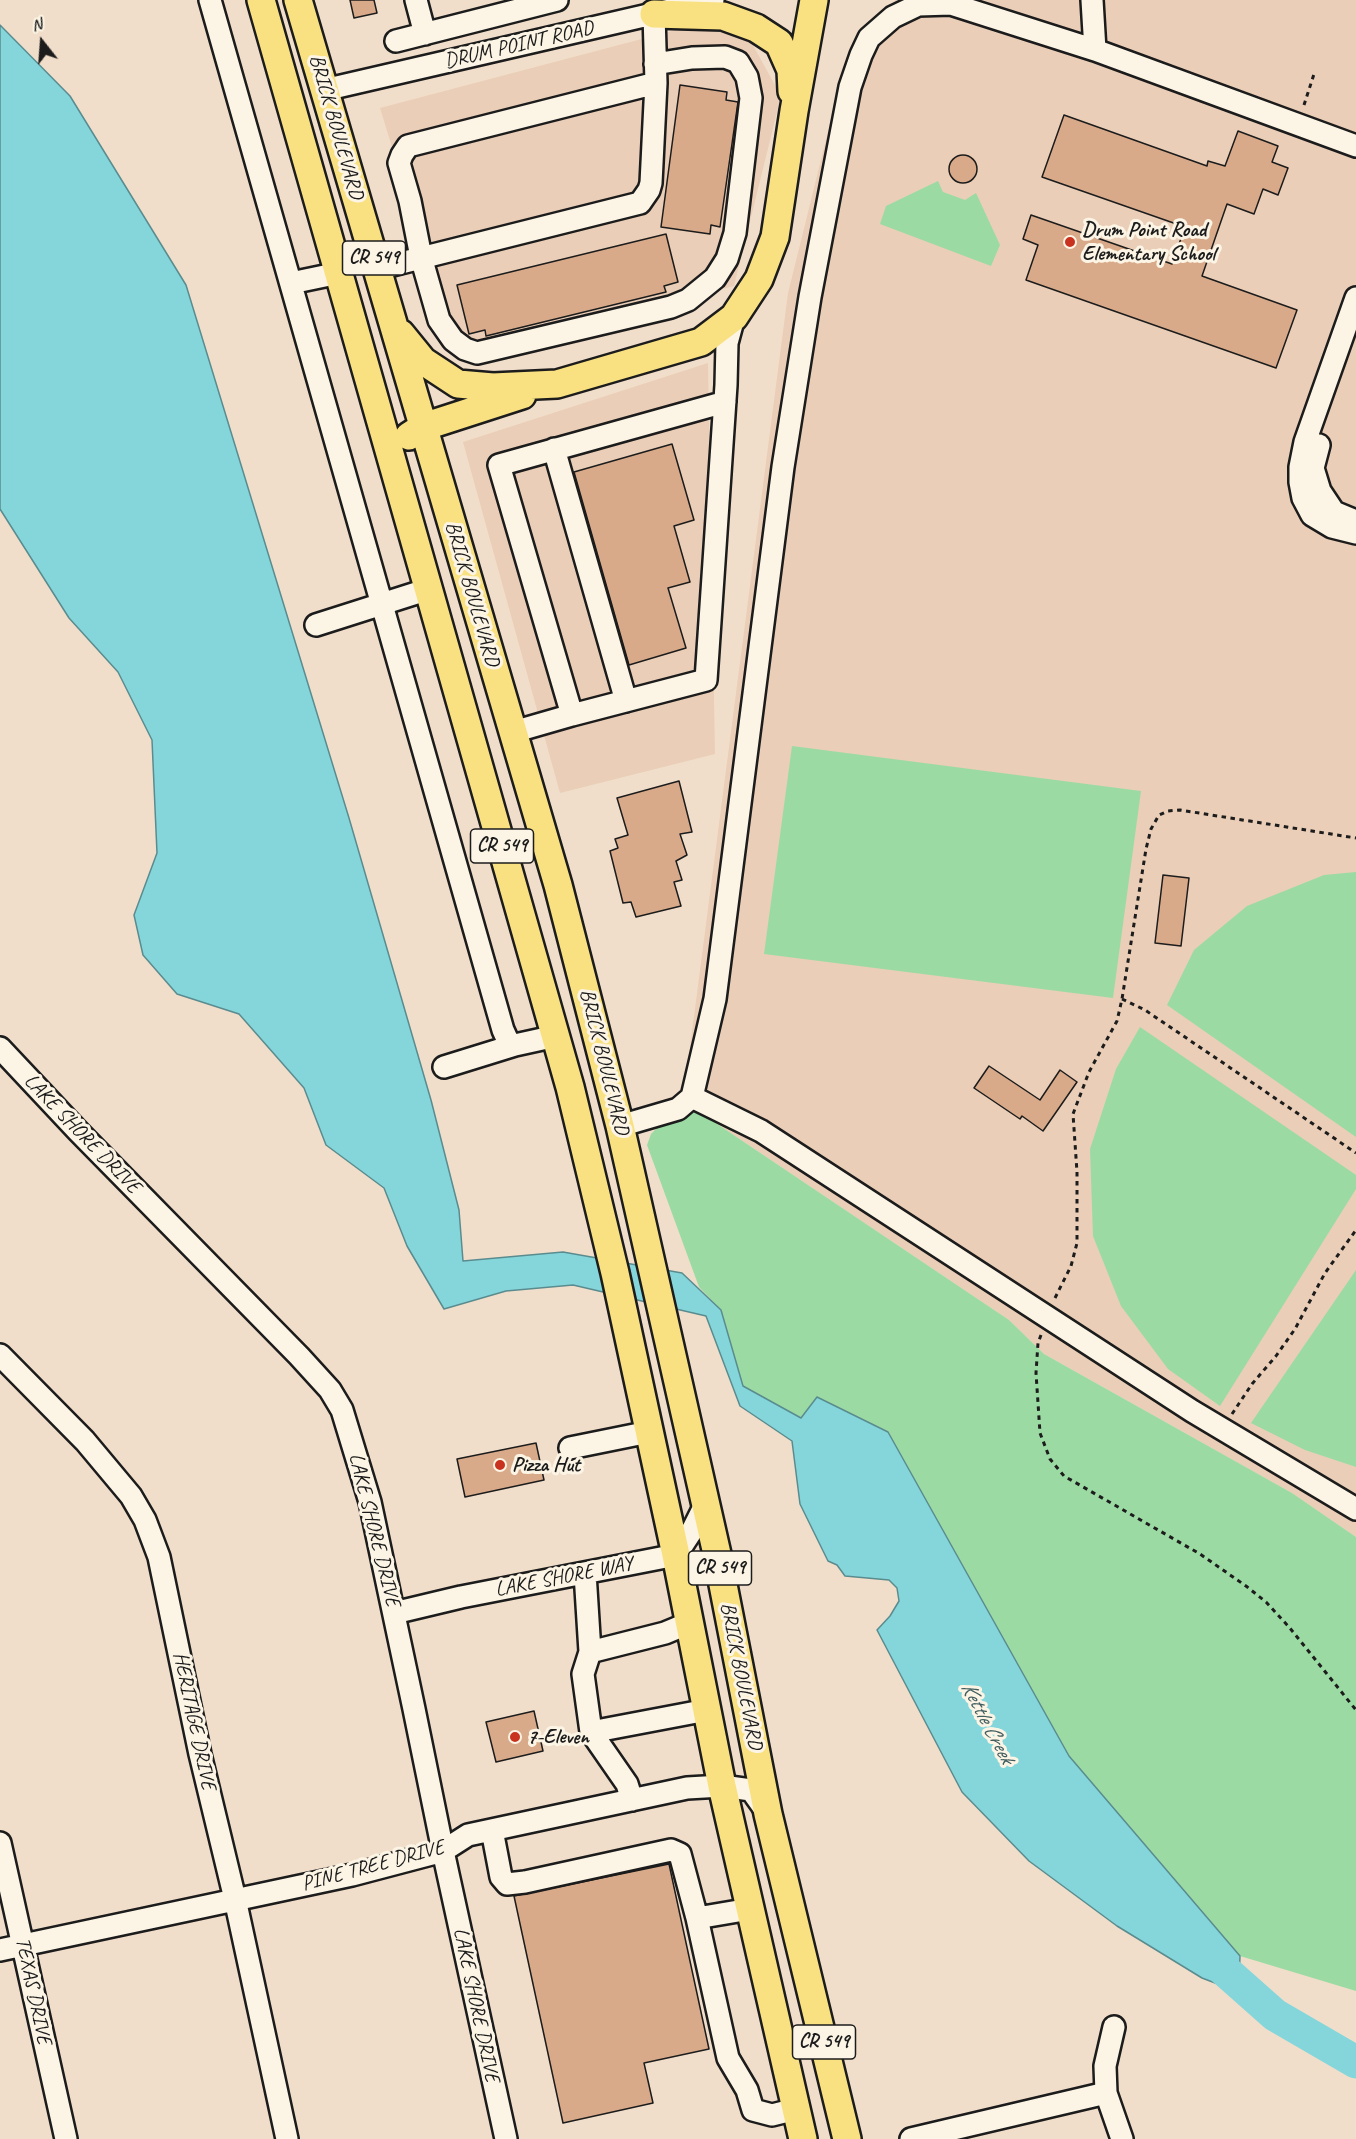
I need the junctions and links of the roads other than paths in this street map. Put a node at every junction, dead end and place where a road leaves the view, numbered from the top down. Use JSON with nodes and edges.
{"nodes":[{"id":1,"x":210,"y":0,"type":"edge"},
{"id":2,"x":261,"y":0,"type":"edge"},
{"id":3,"x":298,"y":0,"type":"edge"},
{"id":4,"x":416,"y":0,"type":"edge"},
{"id":5,"x":713,"y":0,"type":"edge"},
{"id":6,"x":814,"y":0,"type":"edge"},
{"id":7,"x":1092,"y":0,"type":"edge"},
{"id":8,"x":552,"y":1,"type":"edge"},
{"id":9,"x":654,"y":14,"type":"junction"},
{"id":10,"x":424,"y":34,"type":"junction"},
{"id":11,"x":559,"y":36,"type":"junction"},
{"id":12,"x":396,"y":41,"type":"dead end"},
{"id":13,"x":1095,"y":50,"type":"junction"},
{"id":14,"x":276,"y":51,"type":"junction"},
{"id":15,"x":656,"y":73,"type":"junction"},
{"id":16,"x":324,"y":90,"type":"junction"},
{"id":17,"x":794,"y":111,"type":"junction"},
{"id":18,"x":1356,"y":146,"type":"edge"},
{"id":19,"x":421,"y":257,"type":"junction"},
{"id":20,"x":377,"y":269,"type":"junction"},
{"id":21,"x":339,"y":273,"type":"junction"},
{"id":22,"x":291,"y":283,"type":"junction"},
{"id":23,"x":1356,"y":298,"type":"edge"},
{"id":24,"x":734,"y":317,"type":"junction"},
{"id":25,"x":393,"y":323,"type":"junction"},
{"id":26,"x":1356,"y":340,"type":"edge"},
{"id":27,"x":557,"y":384,"type":"junction"},
{"id":28,"x":1331,"y":388,"type":"junction"},
{"id":29,"x":725,"y":402,"type":"junction"},
{"id":30,"x":423,"y":427,"type":"junction"},
{"id":31,"x":554,"y":449,"type":"junction"},
{"id":32,"x":393,"y":460,"type":"junction"},
{"id":33,"x":1356,"y":521,"type":"edge"},
{"id":34,"x":1356,"y":532,"type":"edge"},
{"id":35,"x":429,"y":589,"type":"junction"},
{"id":36,"x":382,"y":605,"type":"junction"},
{"id":37,"x":316,"y":625,"type":"dead end"},
{"id":38,"x":626,"y":700,"type":"junction"},
{"id":39,"x":572,"y":715,"type":"junction"},
{"id":40,"x":513,"y":732,"type":"junction"},
{"id":41,"x":556,"y":1036,"type":"junction"},
{"id":42,"x":515,"y":1045,"type":"junction"},
{"id":43,"x":0,"y":1048,"type":"edge"},
{"id":44,"x":444,"y":1067,"type":"dead end"},
{"id":45,"x":692,"y":1097,"type":"junction"},
{"id":46,"x":620,"y":1126,"type":"junction"},
{"id":47,"x":0,"y":1355,"type":"edge"},
{"id":48,"x":649,"y":1432,"type":"junction"},
{"id":49,"x":570,"y":1448,"type":"dead end"},
{"id":50,"x":706,"y":1503,"type":"junction"},
{"id":51,"x":1356,"y":1509,"type":"edge"},
{"id":52,"x":676,"y":1555,"type":"junction"},
{"id":53,"x":585,"y":1573,"type":"junction"},
{"id":54,"x":394,"y":1614,"type":"junction"},
{"id":55,"x":689,"y":1623,"type":"junction"},
{"id":56,"x":590,"y":1652,"type":"junction"},
{"id":57,"x":707,"y":1710,"type":"junction"},
{"id":58,"x":591,"y":1732,"type":"junction"},
{"id":59,"x":722,"y":1786,"type":"junction"},
{"id":60,"x":632,"y":1800,"type":"junction"},
{"id":61,"x":768,"y":1814,"type":"junction"},
{"id":62,"x":492,"y":1830,"type":"junction"},
{"id":63,"x":0,"y":1843,"type":"edge"},
{"id":64,"x":442,"y":1851,"type":"junction"},
{"id":65,"x":235,"y":1899,"type":"junction"},
{"id":66,"x":750,"y":1909,"type":"junction"},
{"id":67,"x":697,"y":1918,"type":"junction"},
{"id":68,"x":23,"y":1945,"type":"junction"},
{"id":69,"x":0,"y":1950,"type":"edge"},
{"id":70,"x":1114,"y":2027,"type":"dead end"},
{"id":71,"x":1107,"y":2093,"type":"junction"},
{"id":72,"x":796,"y":2109,"type":"junction"},
{"id":73,"x":66,"y":2139,"type":"edge"},
{"id":74,"x":287,"y":2139,"type":"edge"},
{"id":75,"x":506,"y":2139,"type":"edge"},
{"id":76,"x":803,"y":2139,"type":"edge"},
{"id":77,"x":848,"y":2139,"type":"edge"},
{"id":78,"x":911,"y":2139,"type":"edge"},
{"id":79,"x":1122,"y":2139,"type":"edge"}],
"edges":[{"from":1,"to":22,"type":"street"},
{"from":2,"to":14,"type":"main road","name":"BRICK BOULEVARD","number":"CR 549"},
{"from":3,"to":16,"type":"main road","name":"BRICK BOULEVARD","number":"CR 549"},
{"from":4,"to":10,"type":"street"},
{"from":5,"to":9,"type":"street","name":"DRUM POINT ROAD"},
{"from":6,"to":17,"type":"main road"},
{"from":7,"to":13,"type":"street"},
{"from":8,"to":10,"type":"street"},
{"from":8,"to":11,"type":"street"},
{"from":9,"to":11,"type":"street","name":"DRUM POINT ROAD"},
{"from":9,"to":15,"type":"street"},
{"from":9,"to":17,"type":"main road"},
{"from":10,"to":12,"type":"street"},
{"from":11,"to":16,"type":"street","name":"DRUM POINT ROAD"},
{"from":13,"to":18,"type":"street"},
{"from":13,"to":45,"type":"street"},
{"from":14,"to":16,"type":"main road"},
{"from":14,"to":21,"type":"main road","name":"BRICK BOULEVARD","number":"CR 549"},
{"from":15,"to":19,"type":"street"},
{"from":15,"to":19,"type":"street"},
{"from":15,"to":19,"type":"street"},
{"from":16,"to":20,"type":"main road","name":"BRICK BOULEVARD","number":"CR 549"},
{"from":17,"to":24,"type":"main road"},
{"from":19,"to":20,"type":"street"},
{"from":20,"to":25,"type":"main road","name":"BRICK BOULEVARD","number":"CR 549"},
{"from":21,"to":22,"type":"street"},
{"from":21,"to":32,"type":"main road","name":"BRICK BOULEVARD","number":"CR 549"},
{"from":22,"to":36,"type":"street"},
{"from":23,"to":28,"type":"street"},
{"from":24,"to":27,"type":"main road"},
{"from":24,"to":29,"type":"street"},
{"from":25,"to":27,"type":"main road"},
{"from":25,"to":30,"type":"main road","name":"BRICK BOULEVARD","number":"CR 549"},
{"from":26,"to":28,"type":"street"},
{"from":27,"to":30,"type":"main road"},
{"from":28,"to":33,"type":"street"},
{"from":28,"to":34,"type":"street"},
{"from":29,"to":31,"type":"street"},
{"from":29,"to":38,"type":"street"},
{"from":30,"to":32,"type":"main road"},
{"from":30,"to":40,"type":"main road","name":"BRICK BOULEVARD","number":"CR 549"},
{"from":31,"to":38,"type":"street"},
{"from":31,"to":39,"type":"street"},
{"from":32,"to":35,"type":"main road","name":"BRICK BOULEVARD","number":"CR 549"},
{"from":35,"to":36,"type":"street"},
{"from":35,"to":41,"type":"main road","name":"BRICK BOULEVARD","number":"CR 549"},
{"from":36,"to":37,"type":"street"},
{"from":36,"to":42,"type":"street"},
{"from":38,"to":39,"type":"street"},
{"from":39,"to":40,"type":"street"},
{"from":40,"to":46,"type":"main road","name":"BRICK BOULEVARD","number":"CR 549"},
{"from":41,"to":42,"type":"street"},
{"from":41,"to":48,"type":"main road","name":"BRICK BOULEVARD","number":"CR 549"},
{"from":42,"to":44,"type":"street"},
{"from":43,"to":54,"type":"street","name":"LAKE SHORE DRIVE"},
{"from":45,"to":46,"type":"street"},
{"from":45,"to":51,"type":"street"},
{"from":46,"to":50,"type":"main road","name":"BRICK BOULEVARD","number":"CR 549"},
{"from":47,"to":65,"type":"street","name":"HERITAGE DRIVE"},
{"from":48,"to":49,"type":"street"},
{"from":48,"to":52,"type":"main road","name":"BRICK BOULEVARD","number":"CR 549"},
{"from":50,"to":52,"type":"street"},
{"from":50,"to":61,"type":"main road","name":"BRICK BOULEVARD","number":"CR 549"},
{"from":52,"to":53,"type":"street","name":"LAKE SHORE WAY"},
{"from":52,"to":55,"type":"main road","name":"BRICK BOULEVARD","number":"CR 549"},
{"from":53,"to":54,"type":"street","name":"LAKE SHORE WAY"},
{"from":53,"to":56,"type":"street"},
{"from":54,"to":64,"type":"street","name":"LAKE SHORE DRIVE"},
{"from":55,"to":56,"type":"street"},
{"from":55,"to":57,"type":"main road","name":"BRICK BOULEVARD","number":"CR 549"},
{"from":56,"to":58,"type":"street"},
{"from":57,"to":58,"type":"street"},
{"from":57,"to":59,"type":"main road","name":"BRICK BOULEVARD","number":"CR 549"},
{"from":58,"to":60,"type":"street"},
{"from":59,"to":60,"type":"street","name":"PINE TREE DRIVE"},
{"from":59,"to":61,"type":"street","name":"PINE TREE DRIVE"},
{"from":59,"to":66,"type":"main road","name":"BRICK BOULEVARD","number":"CR 549"},
{"from":60,"to":62,"type":"street","name":"PINE TREE DRIVE"},
{"from":61,"to":77,"type":"main road","name":"BRICK BOULEVARD","number":"CR 549"},
{"from":62,"to":64,"type":"street","name":"PINE TREE DRIVE"},
{"from":62,"to":67,"type":"street"},
{"from":63,"to":68,"type":"street","name":"TEXAS DRIVE"},
{"from":64,"to":65,"type":"street","name":"PINE TREE DRIVE"},
{"from":64,"to":75,"type":"street","name":"LAKE SHORE DRIVE"},
{"from":65,"to":68,"type":"street","name":"PINE TREE DRIVE"},
{"from":65,"to":74,"type":"street","name":"HERITAGE DRIVE"},
{"from":66,"to":67,"type":"street"},
{"from":66,"to":72,"type":"main road","name":"BRICK BOULEVARD","number":"CR 549"},
{"from":67,"to":72,"type":"street"},
{"from":68,"to":69,"type":"street","name":"PINE TREE DRIVE"},
{"from":68,"to":73,"type":"street","name":"TEXAS DRIVE"},
{"from":70,"to":71,"type":"street"},
{"from":71,"to":78,"type":"street"},
{"from":71,"to":79,"type":"street"},
{"from":72,"to":76,"type":"main road","name":"BRICK BOULEVARD","number":"CR 549"}]}
